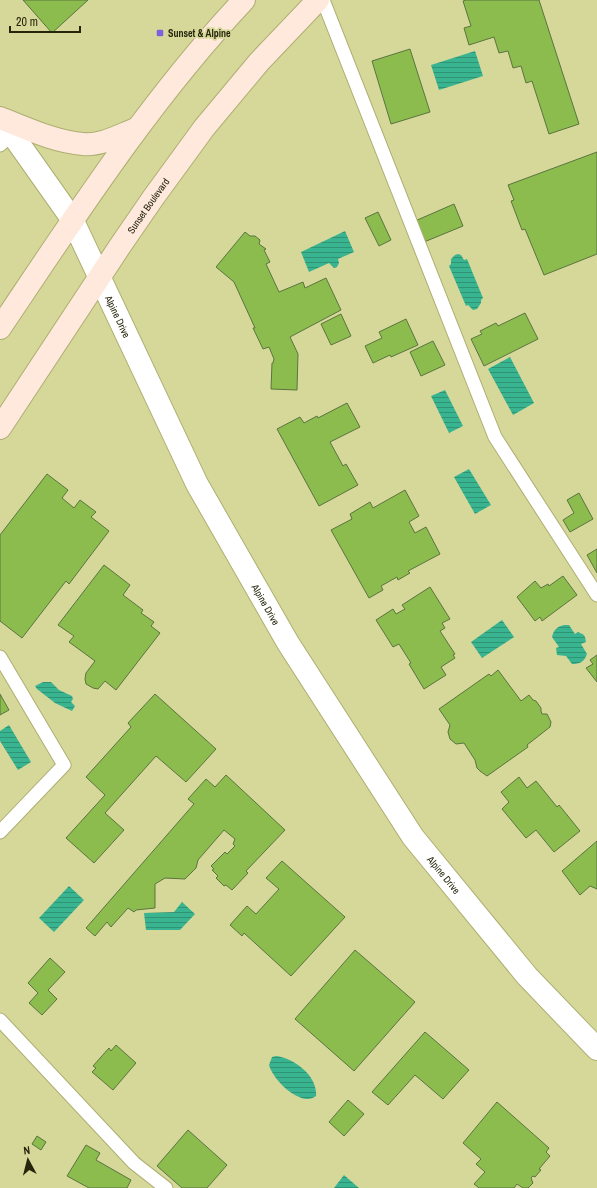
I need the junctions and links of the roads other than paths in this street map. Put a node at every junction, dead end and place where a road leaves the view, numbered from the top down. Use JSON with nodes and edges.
{"nodes":[{"id":1,"x":244,"y":0,"type":"edge"},
{"id":2,"x":318,"y":0,"type":"edge"},
{"id":3,"x":323,"y":0,"type":"edge"},
{"id":4,"x":3,"y":129,"type":"edge"},
{"id":5,"x":136,"y":129,"type":"junction"},
{"id":6,"x":72,"y":219,"type":"junction"},
{"id":7,"x":99,"y":278,"type":"junction"},
{"id":8,"x":0,"y":328,"type":"edge"},
{"id":9,"x":0,"y":428,"type":"edge"},
{"id":10,"x":597,"y":595,"type":"edge"},
{"id":11,"x":0,"y":657,"type":"edge"},
{"id":12,"x":0,"y":832,"type":"edge"},
{"id":13,"x":0,"y":1020,"type":"edge"},
{"id":14,"x":597,"y":1049,"type":"edge"},
{"id":15,"x":166,"y":1188,"type":"edge"}],
"edges":[{"from":1,"to":5,"type":"main road"},
{"from":2,"to":7,"type":"main road","name":"Sunset Boulevard"},
{"from":3,"to":10,"type":"lane"},
{"from":4,"to":5,"type":"main road"},
{"from":4,"to":6,"type":"street","name":"Alpine Drive"},
{"from":5,"to":6,"type":"main road"},
{"from":6,"to":7,"type":"street","name":"Alpine Drive"},
{"from":6,"to":8,"type":"main road"},
{"from":7,"to":9,"type":"main road","name":"Sunset Boulevard"},
{"from":7,"to":14,"type":"street","name":"Alpine Drive"},
{"from":11,"to":12,"type":"lane"},
{"from":13,"to":15,"type":"lane"}]}
